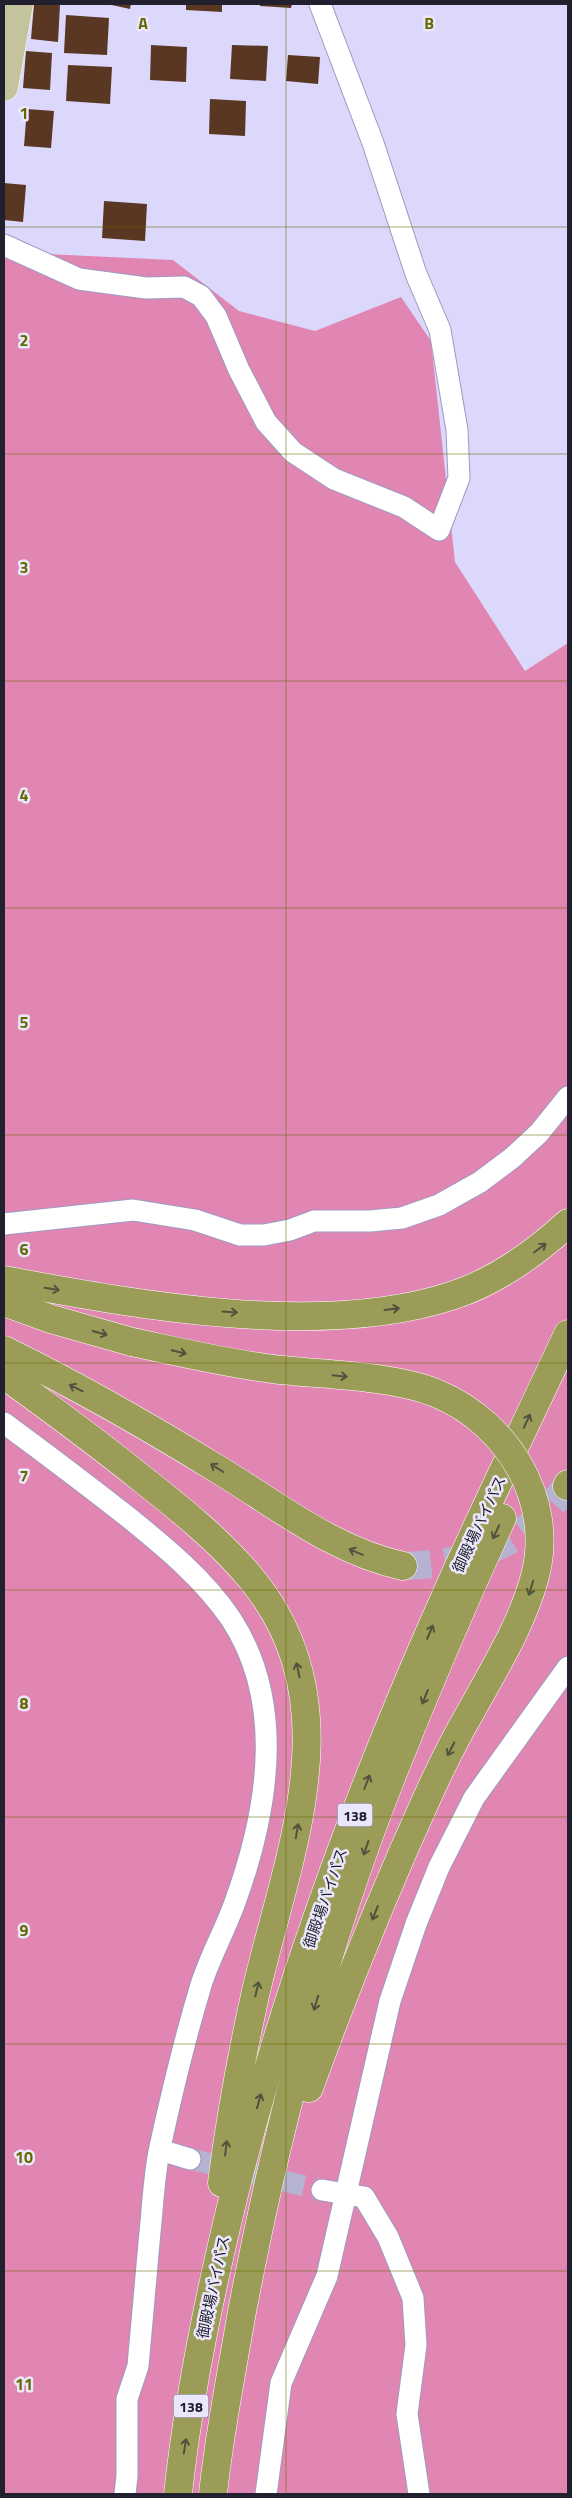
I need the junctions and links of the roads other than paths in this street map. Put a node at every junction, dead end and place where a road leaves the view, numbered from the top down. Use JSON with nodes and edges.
{"nodes":[{"id":1,"x":320,"y":4,"type":"edge"},
{"id":2,"x":13,"y":9,"type":"edge"},
{"id":3,"x":4,"y":87,"type":"edge"},
{"id":4,"x":4,"y":245,"type":"edge"},
{"id":5,"x":568,"y":1097,"type":"edge"},
{"id":6,"x":568,"y":1223,"type":"edge"},
{"id":7,"x":4,"y":1224,"type":"edge"},
{"id":8,"x":4,"y":1280,"type":"edge"},
{"id":9,"x":4,"y":1302,"type":"edge"},
{"id":10,"x":568,"y":1334,"type":"edge"},
{"id":11,"x":4,"y":1350,"type":"edge"},
{"id":12,"x":4,"y":1375,"type":"edge"},
{"id":13,"x":568,"y":1376,"type":"edge"},
{"id":14,"x":4,"y":1423,"type":"edge"},
{"id":15,"x":403,"y":1566,"type":"tunnel mouth"},
{"id":16,"x":568,"y":1667,"type":"edge"},
{"id":17,"x":160,"y":2150,"type":"junction"},
{"id":18,"x":190,"y":2159,"type":"tunnel mouth"},
{"id":19,"x":322,"y":2190,"type":"tunnel mouth"},
{"id":20,"x":345,"y":2194,"type":"junction"},
{"id":21,"x":204,"y":2318,"type":"junction"},
{"id":22,"x":233,"y":2364,"type":"junction"},
{"id":23,"x":125,"y":2494,"type":"edge"},
{"id":24,"x":178,"y":2494,"type":"edge"},
{"id":25,"x":212,"y":2494,"type":"edge"},
{"id":26,"x":266,"y":2494,"type":"edge"},
{"id":27,"x":418,"y":2494,"type":"edge"}],
"edges":[{"from":1,"to":4,"type":"street"},
{"from":2,"to":3,"type":"main road"},
{"from":5,"to":7,"type":"street"},
{"from":8,"to":6,"type":"highway","one_way":true},
{"from":9,"to":22,"type":"highway","one_way":true,"bridge":true},
{"from":21,"to":10,"type":"highway","name":"御殿場バイパス","number":"138","one_way":true},
{"from":15,"to":11,"type":"highway","one_way":true},
{"from":21,"to":12,"type":"highway","one_way":true},
{"from":13,"to":22,"type":"highway","name":"御殿場バイパス","number":"138","one_way":true},
{"from":14,"to":17,"type":"street"},
{"from":16,"to":20,"type":"street"},
{"from":17,"to":18,"type":"street"},
{"from":17,"to":23,"type":"street"},
{"from":19,"to":20,"type":"street"},
{"from":20,"to":26,"type":"street"},
{"from":20,"to":27,"type":"street"},
{"from":24,"to":21,"type":"highway","name":"御殿場バイパス","number":"138","one_way":true},
{"from":22,"to":25,"type":"highway","name":"御殿場バイパス","number":"138"}]}
